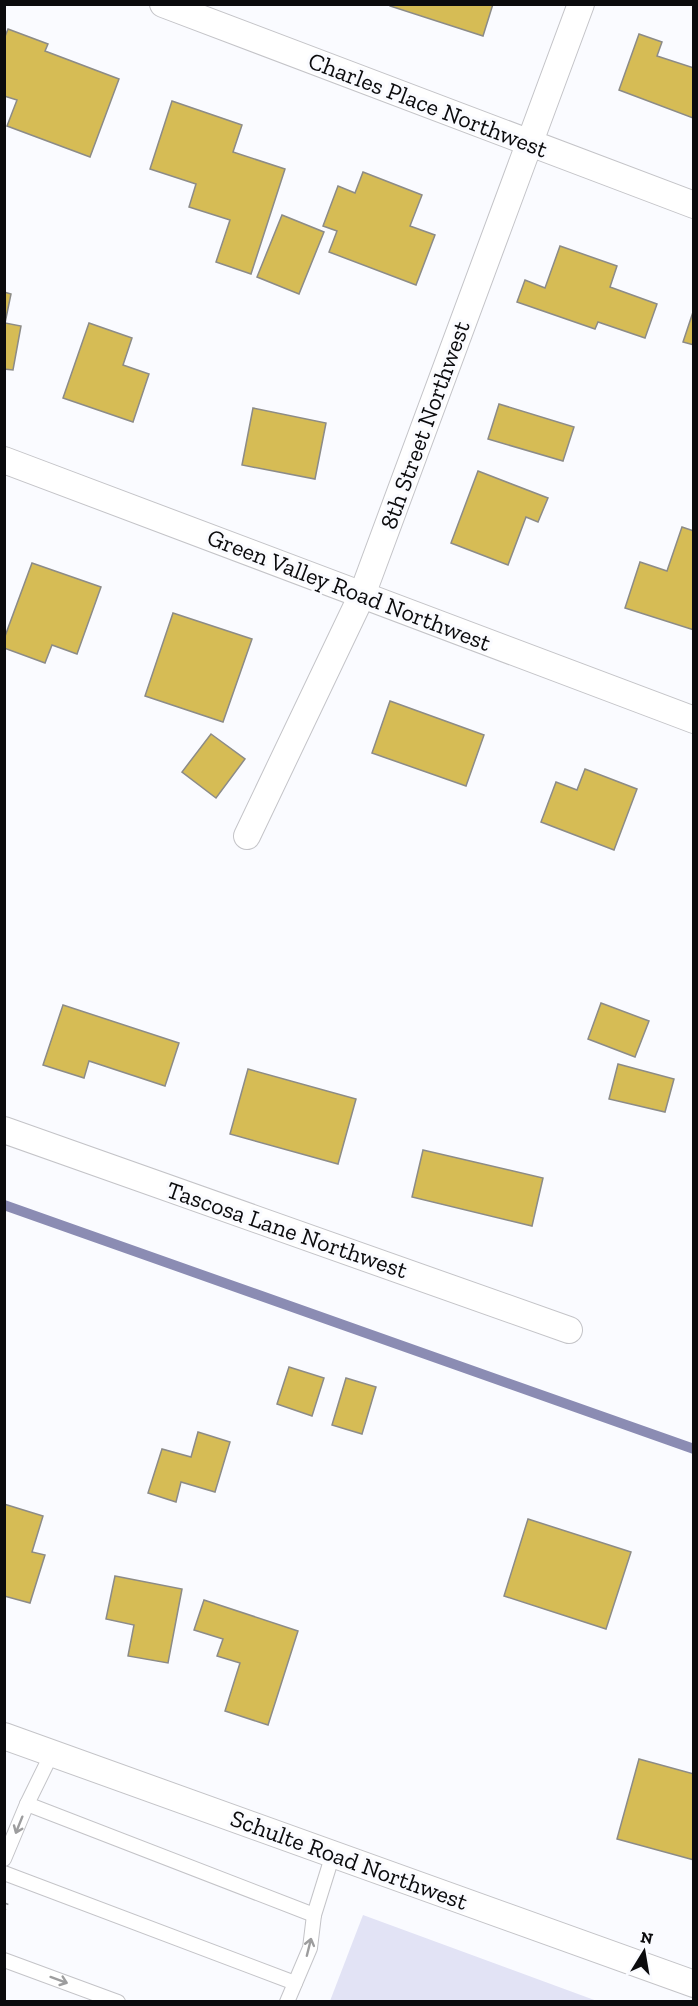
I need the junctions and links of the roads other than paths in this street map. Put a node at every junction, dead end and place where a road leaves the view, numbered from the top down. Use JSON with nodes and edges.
{"nodes":[{"id":1,"x":163,"y":4,"type":"edge"},
{"id":2,"x":581,"y":4,"type":"edge"},
{"id":3,"x":529,"y":143,"type":"junction"},
{"id":4,"x":693,"y":206,"type":"edge"},
{"id":5,"x":4,"y":459,"type":"edge"},
{"id":6,"x":362,"y":596,"type":"junction"},
{"id":7,"x":693,"y":720,"type":"edge"},
{"id":8,"x":247,"y":837,"type":"dead end"},
{"id":9,"x":4,"y":1130,"type":"edge"},
{"id":10,"x":569,"y":1329,"type":"dead end"},
{"id":11,"x":4,"y":1736,"type":"edge"},
{"id":12,"x":52,"y":1753,"type":"junction"},
{"id":13,"x":27,"y":1804,"type":"junction"},
{"id":14,"x":333,"y":1854,"type":"junction"},
{"id":15,"x":4,"y":1859,"type":"edge"},
{"id":16,"x":4,"y":1873,"type":"edge"},
{"id":17,"x":314,"y":1915,"type":"junction"},
{"id":18,"x":4,"y":1960,"type":"edge"},
{"id":19,"x":295,"y":1983,"type":"junction"},
{"id":20,"x":693,"y":1984,"type":"edge"},
{"id":21,"x":118,"y":2001,"type":"edge"},
{"id":22,"x":287,"y":2001,"type":"edge"}],
"edges":[{"from":1,"to":3,"type":"street","name":"Charles Place Northwest"},
{"from":2,"to":3,"type":"street","name":"8th Street Northwest"},
{"from":3,"to":4,"type":"street","name":"Charles Place Northwest"},
{"from":3,"to":6,"type":"street","name":"8th Street Northwest"},
{"from":5,"to":6,"type":"street","name":"Green Valley Road Northwest"},
{"from":6,"to":7,"type":"street","name":"Green Valley Road Northwest"},
{"from":6,"to":8,"type":"street","name":"8th Street Northwest"},
{"from":9,"to":10,"type":"street","name":"Tascosa Lane Northwest"},
{"from":11,"to":12,"type":"street","name":"Schulte Road Northwest"},
{"from":12,"to":13,"type":"lane"},
{"from":12,"to":14,"type":"street","name":"Schulte Road Northwest"},
{"from":13,"to":15,"type":"lane","one_way":true},
{"from":13,"to":17,"type":"lane"},
{"from":14,"to":17,"type":"lane"},
{"from":14,"to":20,"type":"street","name":"Schulte Road Northwest"},
{"from":16,"to":19,"type":"lane"},
{"from":19,"to":17,"type":"lane","one_way":true},
{"from":18,"to":21,"type":"lane","one_way":true},
{"from":19,"to":22,"type":"lane"}]}
